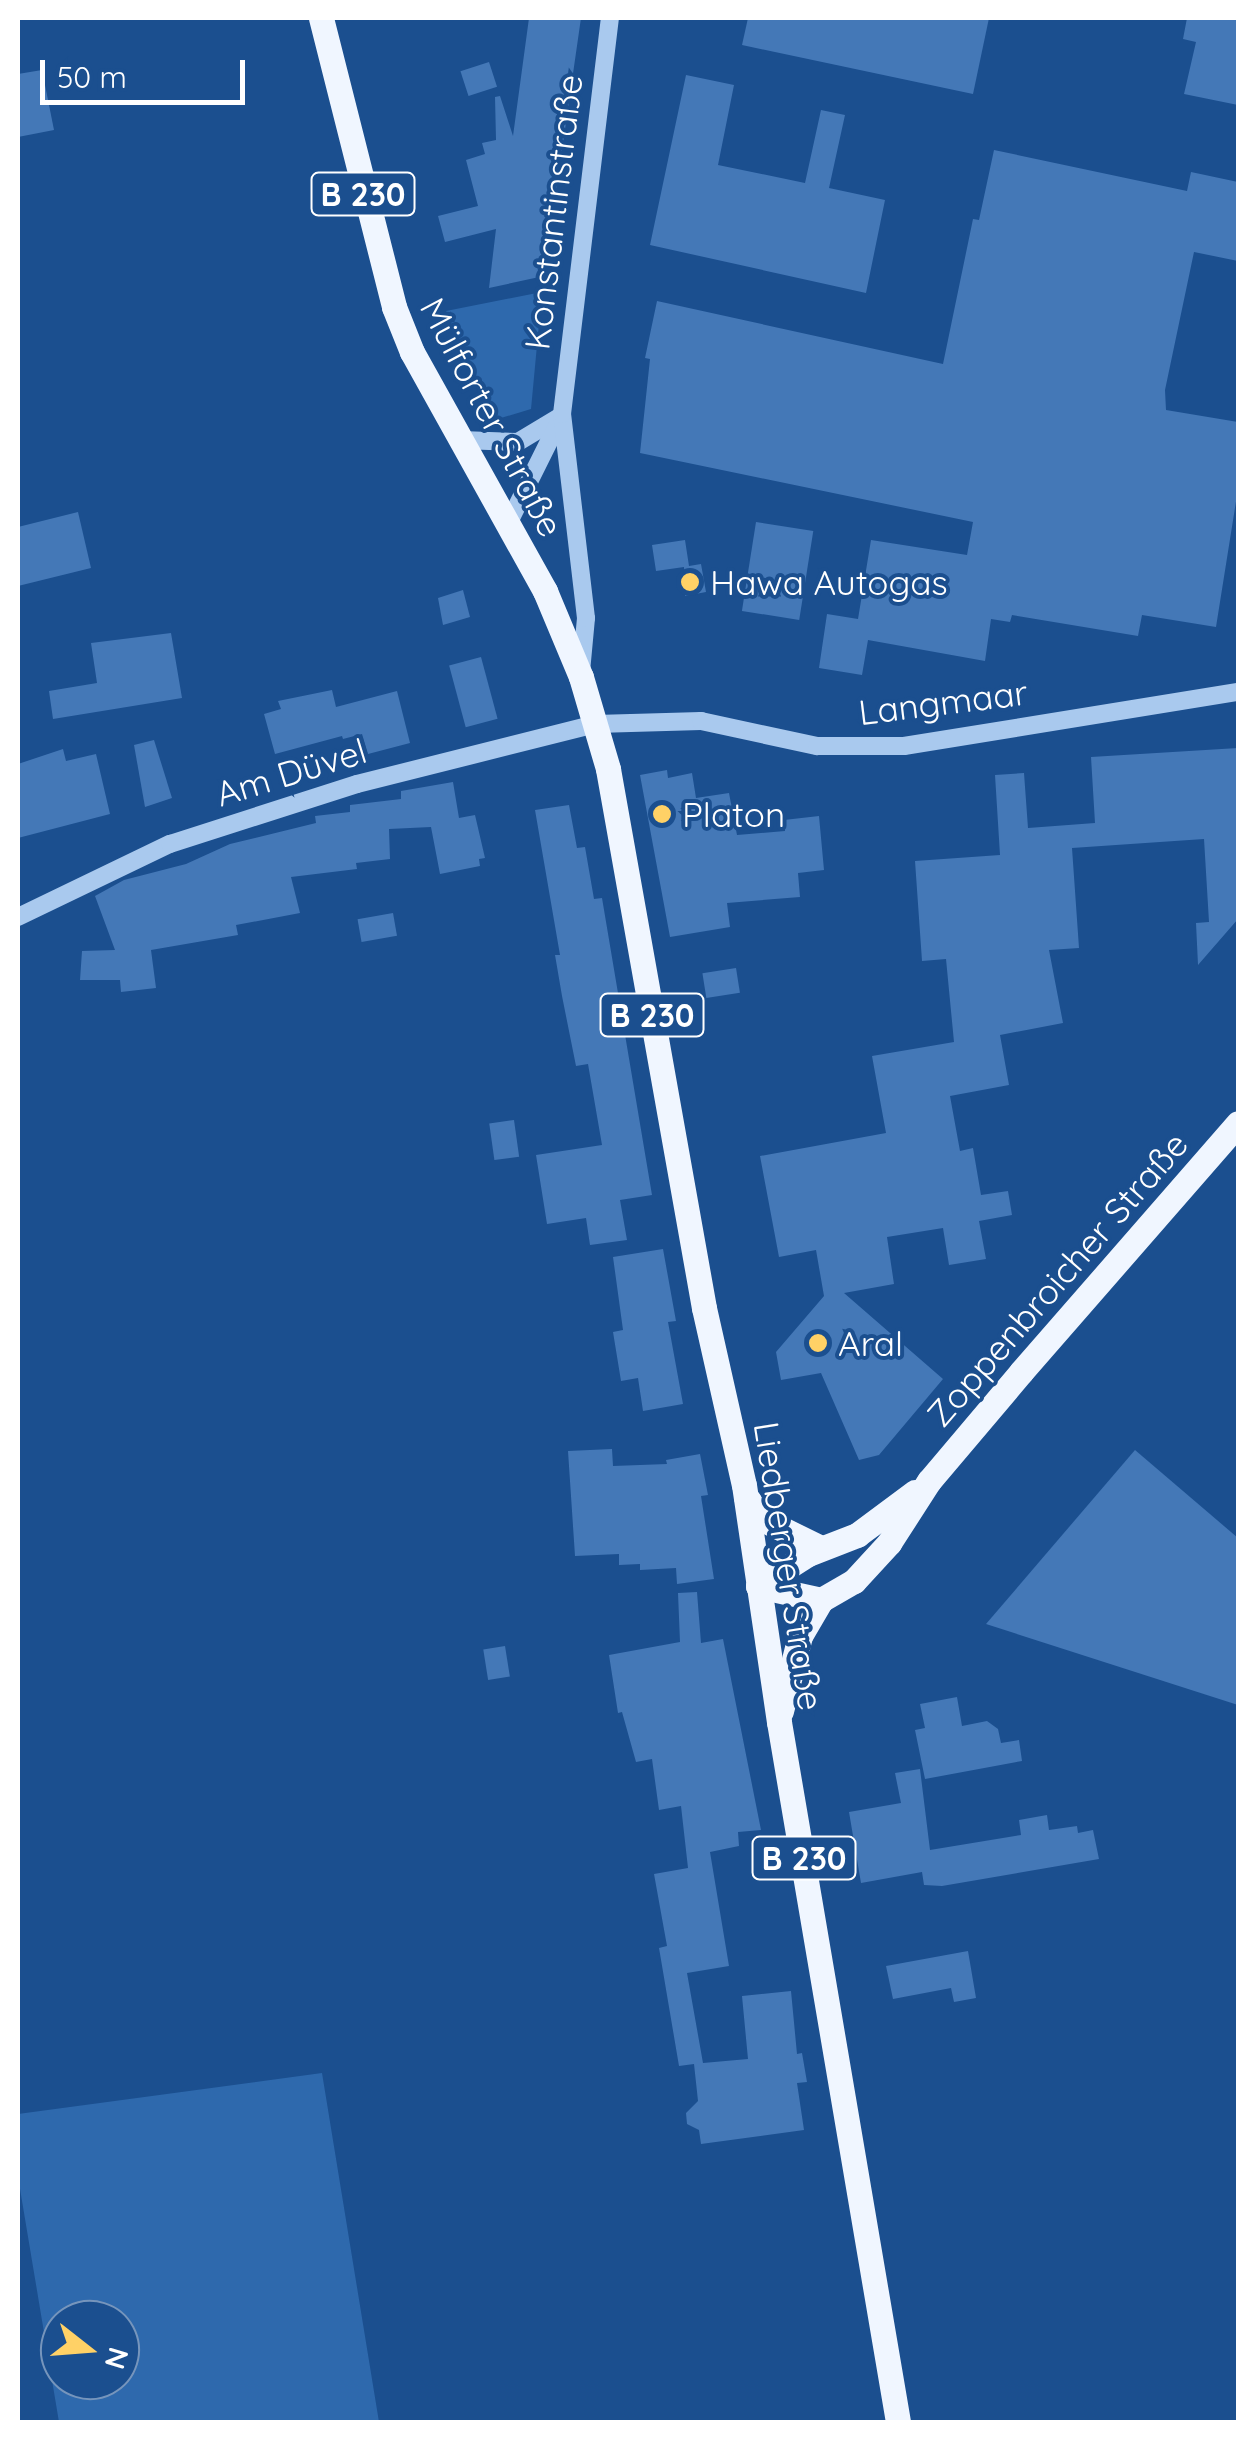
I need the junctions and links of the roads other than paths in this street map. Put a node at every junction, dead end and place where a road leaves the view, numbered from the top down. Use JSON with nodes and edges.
{"nodes":[{"id":1,"x":321,"y":18,"type":"edge"},
{"id":2,"x":610,"y":18,"type":"edge"},
{"id":3,"x":562,"y":414,"type":"junction"},
{"id":4,"x":462,"y":440,"type":"junction"},
{"id":5,"x":509,"y":522,"type":"junction"},
{"id":6,"x":581,"y":677,"type":"junction"},
{"id":7,"x":1238,"y":692,"type":"edge"},
{"id":8,"x":596,"y":724,"type":"junction"},
{"id":9,"x":18,"y":916,"type":"edge"},
{"id":10,"x":1238,"y":1123,"type":"edge"},
{"id":11,"x":929,"y":1481,"type":"junction"},
{"id":12,"x":746,"y":1497,"type":"junction"},
{"id":13,"x":821,"y":1548,"type":"junction"},
{"id":14,"x":758,"y":1586,"type":"junction"},
{"id":15,"x":821,"y":1600,"type":"junction"},
{"id":16,"x":779,"y":1722,"type":"junction"},
{"id":17,"x":898,"y":2422,"type":"edge"}],
"edges":[{"from":1,"to":4,"type":"main road","name":"Mülforter Straße","number":"B 230"},
{"from":2,"to":3,"type":"street","name":"Konstantinstraße"},
{"from":3,"to":4,"type":"street"},
{"from":3,"to":5,"type":"street","name":"Konstantinstraße"},
{"from":3,"to":6,"type":"street","name":"Konstantinstraße"},
{"from":4,"to":5,"type":"main road","name":"Mülforter Straße","number":"B 230"},
{"from":5,"to":6,"type":"main road","name":"Mülforter Straße","number":"B 230"},
{"from":6,"to":8,"type":"main road","name":"Mülforter Straße","number":"B 230"},
{"from":7,"to":8,"type":"street","name":"Langmaar"},
{"from":8,"to":9,"type":"street","name":"Am Düvel"},
{"from":8,"to":12,"type":"main road","name":"Liedberger Straße","number":"B 230"},
{"from":10,"to":11,"type":"main road","name":"Zoppenbroicher Straße"},
{"from":11,"to":13,"type":"main road","name":"Zoppenbroicher Straße"},
{"from":11,"to":15,"type":"main road","name":"Zoppenbroicher Straße"},
{"from":12,"to":13,"type":"main road"},
{"from":12,"to":14,"type":"main road","name":"Liedberger Straße","number":"B 230"},
{"from":13,"to":14,"type":"main road","name":"Zoppenbroicher Straße"},
{"from":14,"to":15,"type":"main road"},
{"from":14,"to":16,"type":"main road","name":"Liedberger Straße","number":"B 230"},
{"from":15,"to":16,"type":"main road"},
{"from":16,"to":17,"type":"main road","name":"Liedberger Straße","number":"B 230"}]}
